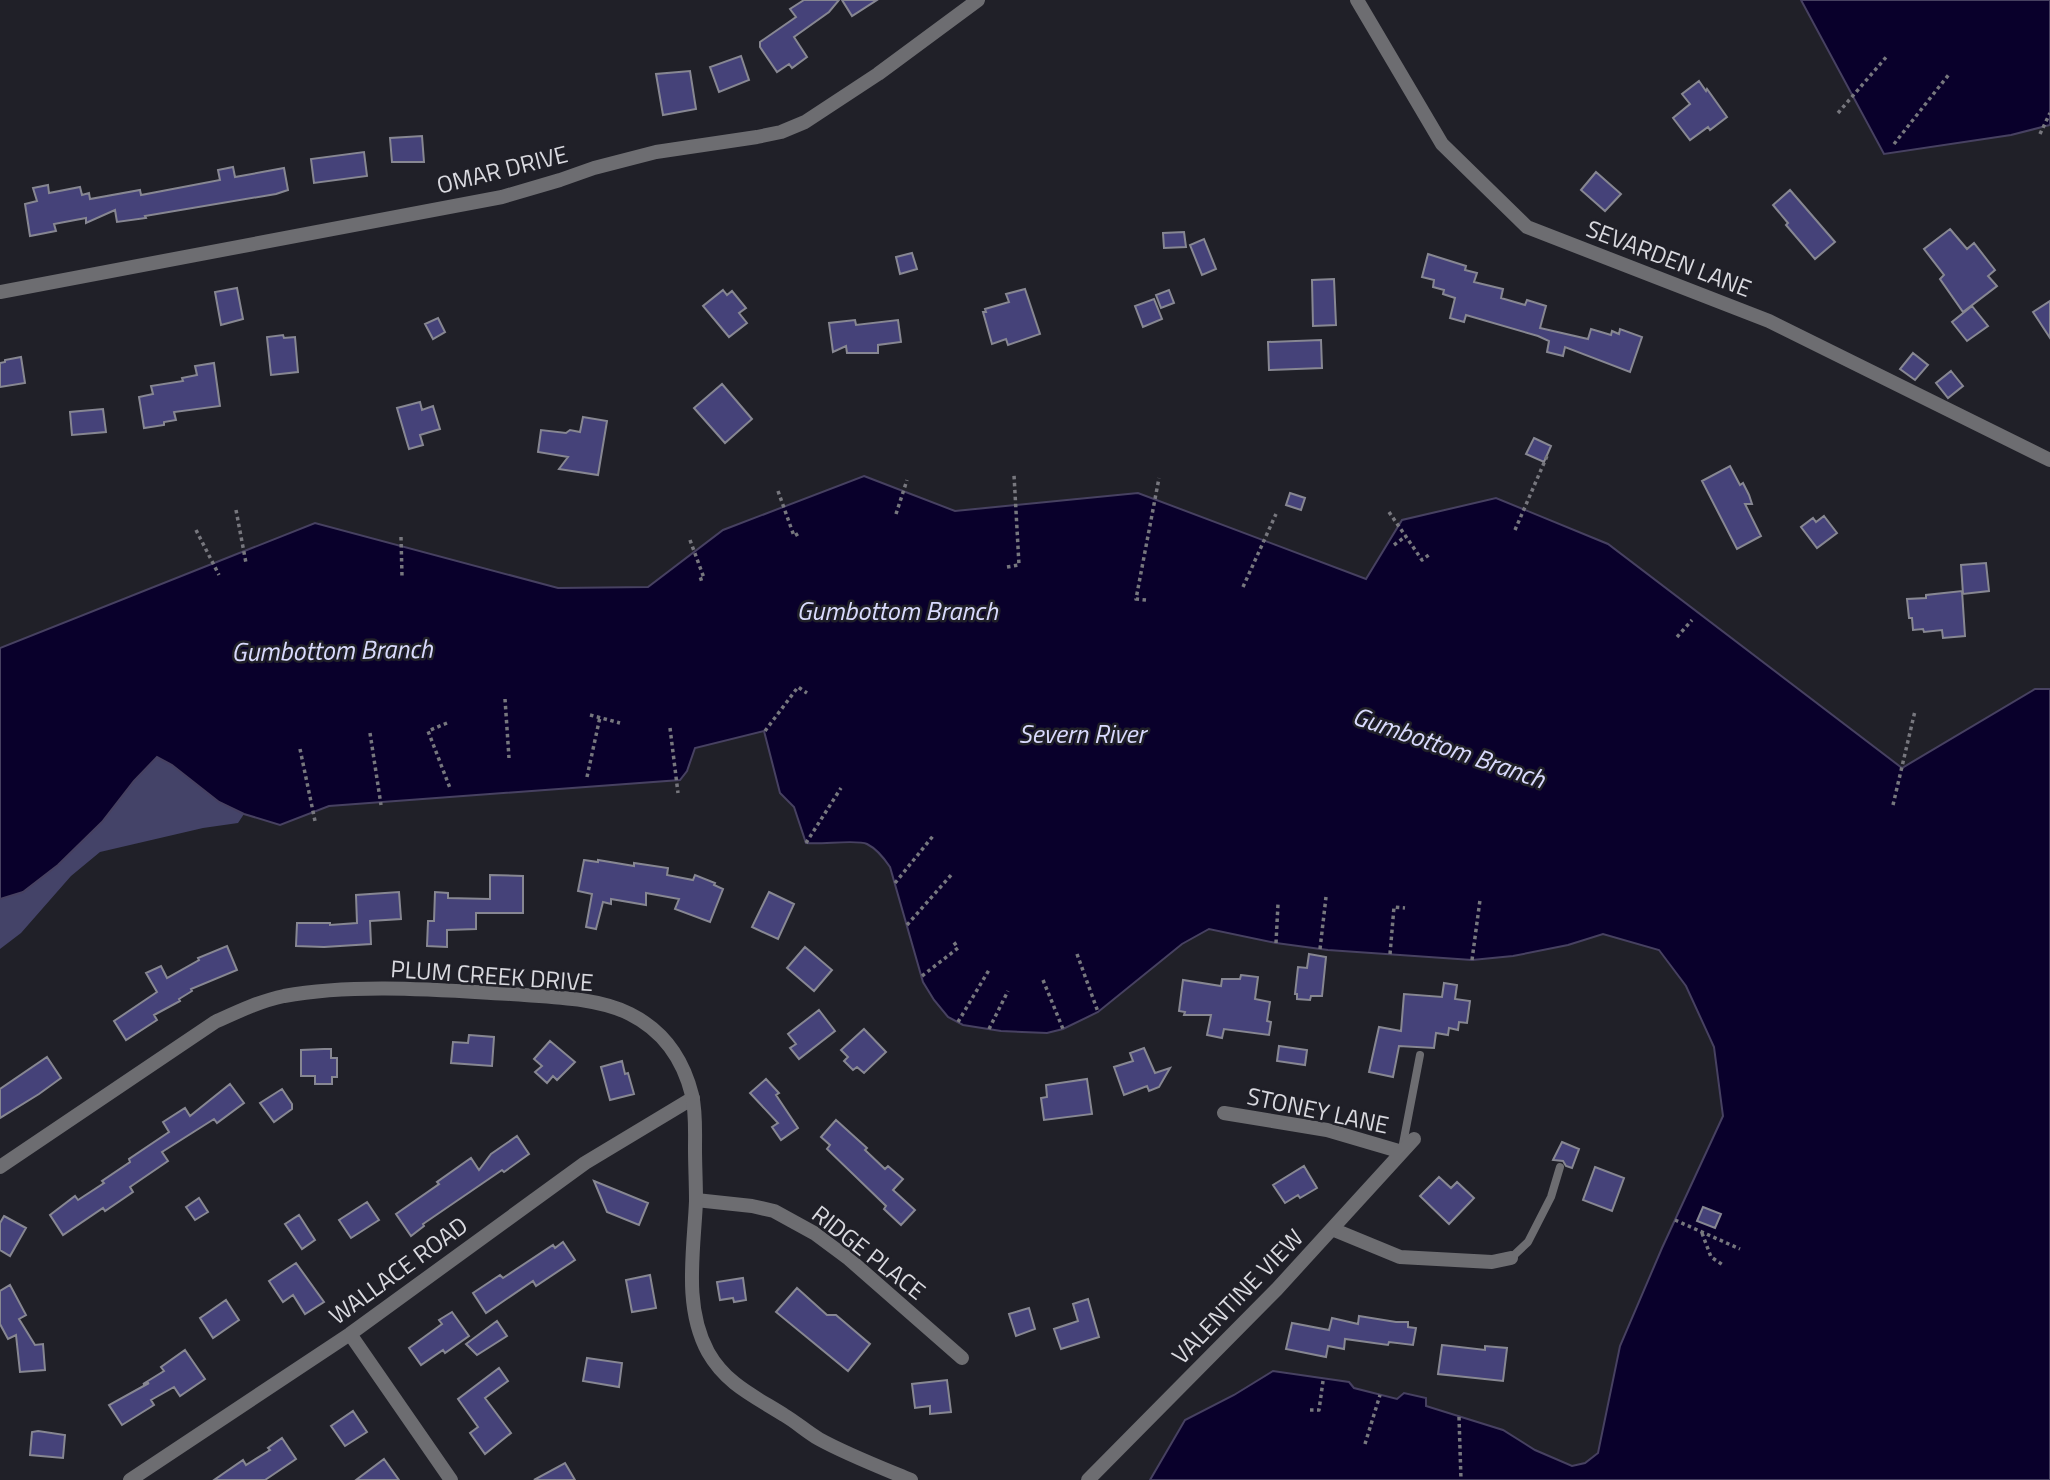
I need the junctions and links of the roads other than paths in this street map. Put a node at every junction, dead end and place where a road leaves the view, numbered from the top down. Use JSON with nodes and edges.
{"nodes":[{"id":1,"x":978,"y":0,"type":"edge"},
{"id":2,"x":1357,"y":0,"type":"edge"},
{"id":3,"x":0,"y":292,"type":"edge"},
{"id":4,"x":2050,"y":460,"type":"edge"},
{"id":5,"x":1420,"y":1055,"type":"dead end"},
{"id":6,"x":693,"y":1098,"type":"junction"},
{"id":7,"x":1224,"y":1113,"type":"dead end"},
{"id":8,"x":1414,"y":1139,"type":"dead end"},
{"id":9,"x":1402,"y":1152,"type":"junction"},
{"id":10,"x":0,"y":1167,"type":"edge"},
{"id":11,"x":1560,"y":1167,"type":"dead end"},
{"id":12,"x":696,"y":1200,"type":"junction"},
{"id":13,"x":1332,"y":1229,"type":"junction"},
{"id":14,"x":1511,"y":1258,"type":"joint"},
{"id":15,"x":350,"y":1334,"type":"junction"},
{"id":16,"x":962,"y":1358,"type":"dead end"},
{"id":17,"x":130,"y":1480,"type":"edge"},
{"id":18,"x":451,"y":1480,"type":"edge"},
{"id":19,"x":911,"y":1480,"type":"edge"},
{"id":20,"x":1088,"y":1480,"type":"edge"}],
"edges":[{"from":1,"to":3,"type":"street","name":"OMAR DRIVE"},
{"from":2,"to":4,"type":"street","name":"SEVARDEN LANE"},
{"from":5,"to":9,"type":"lane"},
{"from":6,"to":10,"type":"street","name":"PLUM CREEK DRIVE"},
{"from":6,"to":12,"type":"street","name":"PLUM CREEK DRIVE"},
{"from":6,"to":15,"type":"street","name":"WALLACE ROAD"},
{"from":7,"to":9,"type":"street","name":"STONEY LANE"},
{"from":8,"to":9,"type":"street","name":"VALENTINE VIEW"},
{"from":9,"to":13,"type":"street","name":"VALENTINE VIEW"},
{"from":11,"to":14,"type":"lane"},
{"from":12,"to":16,"type":"street","name":"RIDGE PLACE"},
{"from":12,"to":19,"type":"street","name":"PLUM CREEK DRIVE"},
{"from":13,"to":14,"type":"street"},
{"from":13,"to":20,"type":"street","name":"VALENTINE VIEW"},
{"from":15,"to":17,"type":"street","name":"WALLACE ROAD"},
{"from":15,"to":18,"type":"street"}]}
